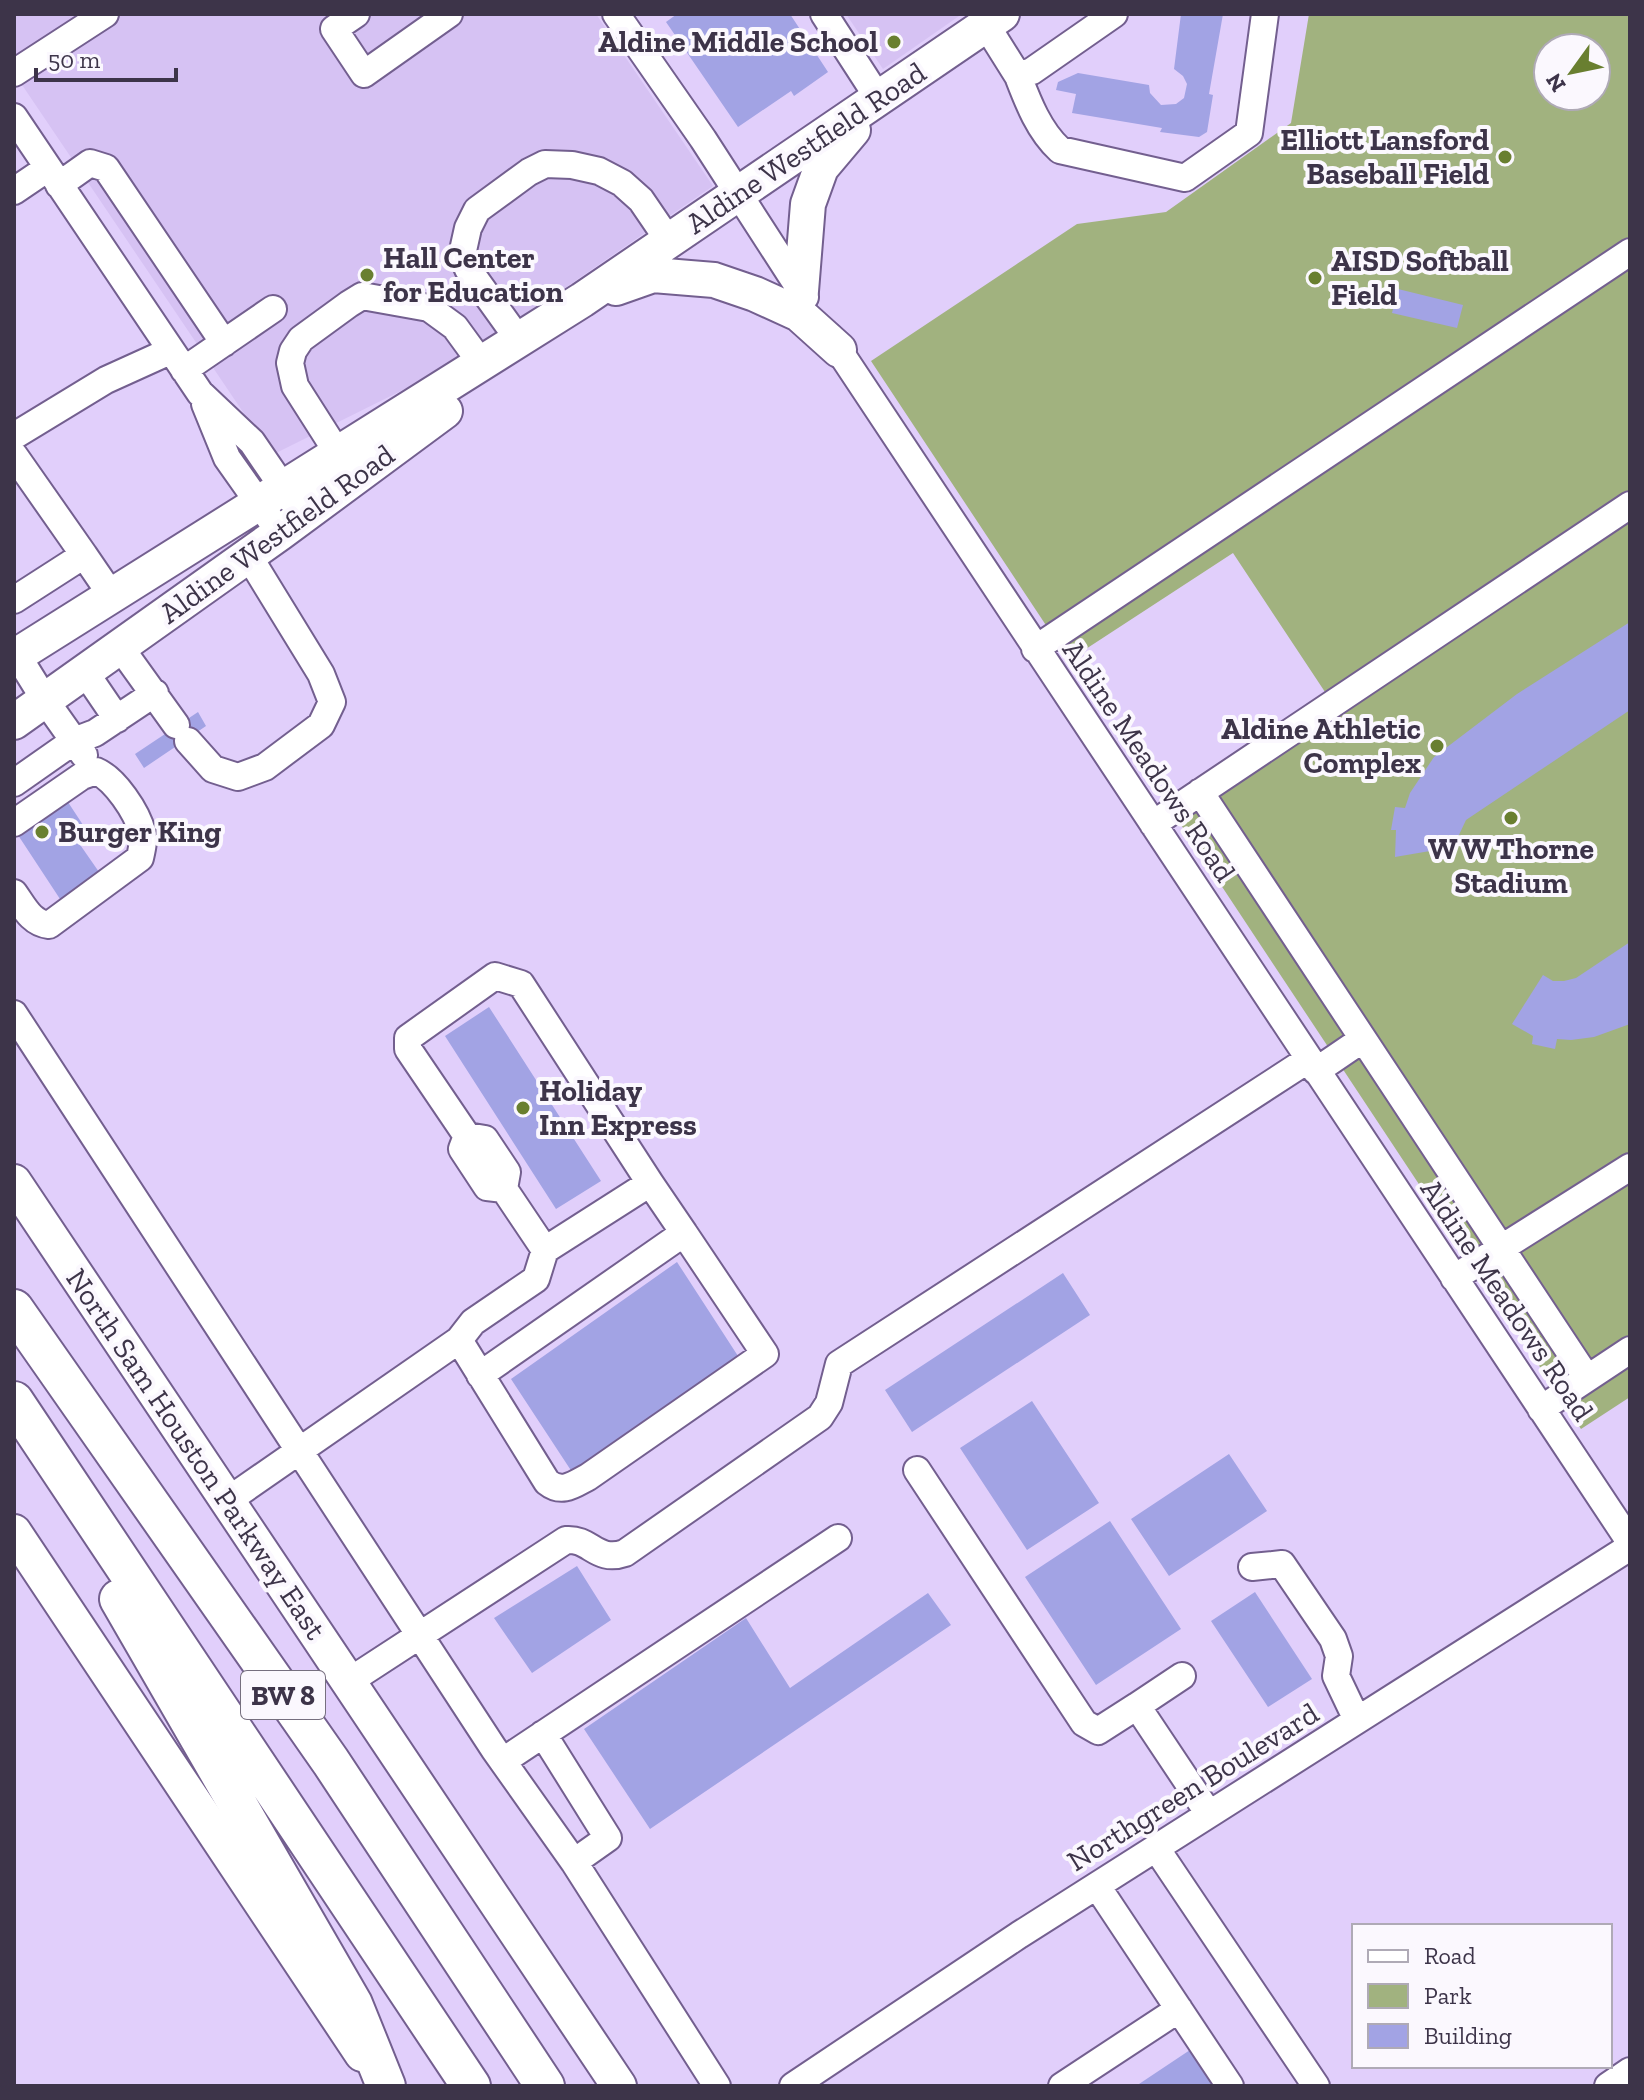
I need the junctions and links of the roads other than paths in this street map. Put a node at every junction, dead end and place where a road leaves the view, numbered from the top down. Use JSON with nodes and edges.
{"nodes":[{"id":1,"x":105,"y":14,"type":"edge"},
{"id":2,"x":356,"y":14,"type":"edge"},
{"id":3,"x":449,"y":14,"type":"edge"},
{"id":4,"x":616,"y":14,"type":"edge"},
{"id":5,"x":824,"y":14,"type":"edge"},
{"id":6,"x":1114,"y":14,"type":"edge"},
{"id":7,"x":1265,"y":14,"type":"edge"},
{"id":8,"x":994,"y":20,"type":"edge"},
{"id":9,"x":14,"y":73,"type":"edge"},
{"id":10,"x":1018,"y":76,"type":"junction"},
{"id":11,"x":879,"y":99,"type":"junction"},
{"id":12,"x":14,"y":117,"type":"edge"},
{"id":13,"x":54,"y":176,"type":"junction"},
{"id":14,"x":14,"y":191,"type":"edge"},
{"id":15,"x":738,"y":193,"type":"junction"},
{"id":16,"x":669,"y":241,"type":"junction"},
{"id":17,"x":1630,"y":252,"type":"edge"},
{"id":18,"x":801,"y":291,"type":"junction"},
{"id":19,"x":582,"y":300,"type":"junction"},
{"id":20,"x":273,"y":309,"type":"dead end"},
{"id":21,"x":524,"y":337,"type":"junction"},
{"id":22,"x":224,"y":343,"type":"junction"},
{"id":23,"x":839,"y":350,"type":"junction"},
{"id":24,"x":177,"y":361,"type":"junction"},
{"id":25,"x":482,"y":364,"type":"junction"},
{"id":26,"x":14,"y":436,"type":"edge"},
{"id":27,"x":14,"y":455,"type":"edge"},
{"id":28,"x":339,"y":455,"type":"junction"},
{"id":29,"x":1630,"y":505,"type":"edge"},
{"id":30,"x":282,"y":511,"type":"junction"},
{"id":31,"x":84,"y":555,"type":"junction"},
{"id":32,"x":248,"y":555,"type":"junction"},
{"id":33,"x":16,"y":594,"type":"edge"},
{"id":34,"x":112,"y":596,"type":"junction"},
{"id":35,"x":120,"y":647,"type":"junction"},
{"id":36,"x":1035,"y":649,"type":"junction"},
{"id":37,"x":15,"y":654,"type":"edge"},
{"id":38,"x":85,"y":672,"type":"junction"},
{"id":39,"x":155,"y":693,"type":"junction"},
{"id":40,"x":45,"y":700,"type":"junction"},
{"id":41,"x":117,"y":719,"type":"junction"},
{"id":42,"x":14,"y":722,"type":"edge"},
{"id":43,"x":74,"y":741,"type":"junction"},
{"id":44,"x":96,"y":771,"type":"junction"},
{"id":45,"x":14,"y":783,"type":"edge"},
{"id":46,"x":1200,"y":792,"type":"junction"},
{"id":47,"x":14,"y":823,"type":"edge"},
{"id":48,"x":1153,"y":824,"type":"junction"},
{"id":49,"x":14,"y":893,"type":"edge"},
{"id":50,"x":14,"y":1014,"type":"edge"},
{"id":51,"x":1363,"y":1039,"type":"junction"},
{"id":52,"x":1312,"y":1065,"type":"junction"},
{"id":53,"x":1630,"y":1167,"type":"edge"},
{"id":54,"x":14,"y":1182,"type":"edge"},
{"id":55,"x":650,"y":1183,"type":"junction"},
{"id":56,"x":684,"y":1233,"type":"junction"},
{"id":57,"x":1501,"y":1247,"type":"junction"},
{"id":58,"x":545,"y":1250,"type":"junction"},
{"id":59,"x":1454,"y":1278,"type":"junction"},
{"id":60,"x":14,"y":1309,"type":"edge"},
{"id":61,"x":459,"y":1340,"type":"junction"},
{"id":62,"x":1630,"y":1350,"type":"edge"},
{"id":63,"x":480,"y":1375,"type":"junction"},
{"id":64,"x":1587,"y":1378,"type":"junction"},
{"id":65,"x":14,"y":1401,"type":"edge"},
{"id":66,"x":1541,"y":1409,"type":"junction"},
{"id":67,"x":299,"y":1450,"type":"junction"},
{"id":68,"x":917,"y":1470,"type":"dead end"},
{"id":69,"x":227,"y":1501,"type":"junction"},
{"id":70,"x":90,"y":1513,"type":"junction"},
{"id":71,"x":14,"y":1532,"type":"edge"},
{"id":72,"x":838,"y":1538,"type":"dead end"},
{"id":73,"x":1630,"y":1544,"type":"edge"},
{"id":74,"x":1252,"y":1567,"type":"dead end"},
{"id":75,"x":420,"y":1635,"type":"junction"},
{"id":76,"x":1182,"y":1676,"type":"dead end"},
{"id":77,"x":348,"y":1682,"type":"junction"},
{"id":78,"x":1137,"y":1706,"type":"junction"},
{"id":79,"x":1357,"y":1720,"type":"junction"},
{"id":80,"x":543,"y":1734,"type":"junction"},
{"id":81,"x":503,"y":1761,"type":"junction"},
{"id":82,"x":1209,"y":1814,"type":"junction"},
{"id":83,"x":1156,"y":1848,"type":"junction"},
{"id":84,"x":574,"y":1862,"type":"junction"},
{"id":85,"x":1097,"y":1886,"type":"junction"},
{"id":86,"x":1179,"y":2009,"type":"junction"},
{"id":87,"x":1630,"y":2071,"type":"edge"},
{"id":88,"x":544,"y":2085,"type":"edge"},
{"id":89,"x":385,"y":2086,"type":"edge"},
{"id":90,"x":471,"y":2086,"type":"edge"},
{"id":91,"x":619,"y":2086,"type":"edge"},
{"id":92,"x":717,"y":2086,"type":"edge"},
{"id":93,"x":793,"y":2086,"type":"edge"},
{"id":94,"x":1062,"y":2086,"type":"edge"},
{"id":95,"x":1230,"y":2086,"type":"edge"},
{"id":96,"x":1316,"y":2086,"type":"edge"},
{"id":97,"x":1608,"y":2086,"type":"edge"}],
"edges":[{"from":1,"to":9,"type":"street"},
{"from":2,"to":3,"type":"street"},
{"from":4,"to":15,"type":"street","name":"Aldine Meadows Road"},
{"from":5,"to":11,"type":"street"},
{"from":6,"to":10,"type":"street"},
{"from":7,"to":10,"type":"street"},
{"from":8,"to":10,"type":"street"},
{"from":8,"to":11,"type":"main road","name":"Aldine Westfield Road"},
{"from":11,"to":15,"type":"main road","name":"Aldine Westfield Road"},
{"from":11,"to":18,"type":"main road"},
{"from":12,"to":13,"type":"street"},
{"from":13,"to":14,"type":"street"},
{"from":13,"to":22,"type":"street"},
{"from":13,"to":24,"type":"street"},
{"from":15,"to":16,"type":"main road","name":"Aldine Westfield Road"},
{"from":15,"to":18,"type":"street","name":"Aldine Meadows Road"},
{"from":16,"to":19,"type":"main road","name":"Aldine Westfield Road"},
{"from":16,"to":21,"type":"street"},
{"from":17,"to":36,"type":"street"},
{"from":18,"to":23,"type":"street","name":"Aldine Meadows Road"},
{"from":19,"to":21,"type":"main road","name":"Aldine Westfield Road"},
{"from":19,"to":23,"type":"main road"},
{"from":20,"to":22,"type":"street"},
{"from":21,"to":25,"type":"main road","name":"Aldine Westfield Road"},
{"from":21,"to":30,"type":"main road","name":"Aldine Westfield Road"},
{"from":22,"to":24,"type":"street"},
{"from":23,"to":36,"type":"street","name":"Aldine Meadows Road"},
{"from":24,"to":26,"type":"street"},
{"from":24,"to":30,"type":"street"},
{"from":25,"to":28,"type":"main road","name":"Aldine Westfield Road"},
{"from":25,"to":28,"type":"street"},
{"from":27,"to":31,"type":"street"},
{"from":28,"to":30,"type":"main road","name":"Aldine Westfield Road"},
{"from":29,"to":46,"type":"street"},
{"from":30,"to":32,"type":"main road","name":"Aldine Westfield Road"},
{"from":30,"to":34,"type":"main road","name":"Aldine Westfield Road"},
{"from":31,"to":33,"type":"street"},
{"from":31,"to":34,"type":"street"},
{"from":32,"to":35,"type":"main road","name":"Aldine Westfield Road"},
{"from":32,"to":39,"type":"street"},
{"from":34,"to":37,"type":"main road","name":"Aldine Westfield Road"},
{"from":35,"to":38,"type":"main road","name":"Aldine Westfield Road"},
{"from":35,"to":39,"type":"street"},
{"from":36,"to":48,"type":"street","name":"Aldine Meadows Road"},
{"from":37,"to":40,"type":"street"},
{"from":38,"to":40,"type":"main road","name":"Aldine Westfield Road"},
{"from":38,"to":41,"type":"street"},
{"from":39,"to":41,"type":"street"},
{"from":40,"to":42,"type":"main road","name":"Aldine Westfield Road"},
{"from":40,"to":43,"type":"street"},
{"from":41,"to":43,"type":"street"},
{"from":43,"to":44,"type":"street"},
{"from":43,"to":45,"type":"street"},
{"from":44,"to":47,"type":"street"},
{"from":44,"to":49,"type":"street"},
{"from":46,"to":48,"type":"street"},
{"from":46,"to":51,"type":"street"},
{"from":48,"to":52,"type":"street","name":"Aldine Meadows Road"},
{"from":50,"to":67,"type":"street"},
{"from":51,"to":52,"type":"street"},
{"from":51,"to":57,"type":"street"},
{"from":52,"to":59,"type":"street","name":"Aldine Meadows Road"},
{"from":52,"to":75,"type":"street"},
{"from":53,"to":57,"type":"street"},
{"from":54,"to":69,"type":"main road","name":"North Sam Houston Parkway East"},
{"from":55,"to":56,"type":"street"},
{"from":55,"to":58,"type":"street"},
{"from":55,"to":58,"type":"street"},
{"from":56,"to":63,"type":"street"},
{"from":56,"to":63,"type":"street"},
{"from":57,"to":59,"type":"street"},
{"from":57,"to":64,"type":"street"},
{"from":58,"to":61,"type":"street"},
{"from":59,"to":66,"type":"street","name":"Aldine Meadows Road"},
{"from":60,"to":88,"type":"highway","number":"BW 8"},
{"from":61,"to":63,"type":"street"},
{"from":61,"to":67,"type":"street"},
{"from":62,"to":64,"type":"street"},
{"from":64,"to":66,"type":"street"},
{"from":65,"to":70,"type":"highway","number":"BW 8"},
{"from":66,"to":73,"type":"street","name":"Aldine Meadows Road"},
{"from":67,"to":69,"type":"street"},
{"from":67,"to":75,"type":"street"},
{"from":68,"to":78,"type":"street"},
{"from":69,"to":77,"type":"main road","name":"North Sam Houston Parkway East"},
{"from":70,"to":89,"type":"highway"},
{"from":70,"to":90,"type":"highway","number":"BW 8"},
{"from":71,"to":89,"type":"main road"},
{"from":72,"to":80,"type":"street"},
{"from":73,"to":79,"type":"street","name":"Northgreen Boulevard"},
{"from":74,"to":79,"type":"street"},
{"from":75,"to":77,"type":"street"},
{"from":75,"to":81,"type":"street"},
{"from":76,"to":78,"type":"street"},
{"from":77,"to":91,"type":"main road","name":"North Sam Houston Parkway East"},
{"from":78,"to":82,"type":"street"},
{"from":79,"to":82,"type":"street","name":"Northgreen Boulevard"},
{"from":80,"to":81,"type":"street"},
{"from":80,"to":84,"type":"street"},
{"from":81,"to":84,"type":"street"},
{"from":82,"to":83,"type":"street","name":"Northgreen Boulevard"},
{"from":83,"to":85,"type":"street","name":"Northgreen Boulevard"},
{"from":83,"to":96,"type":"street"},
{"from":84,"to":92,"type":"street"},
{"from":85,"to":86,"type":"street"},
{"from":85,"to":93,"type":"street","name":"Northgreen Boulevard"},
{"from":86,"to":94,"type":"street"},
{"from":86,"to":95,"type":"street"},
{"from":87,"to":97,"type":"street"}]}
